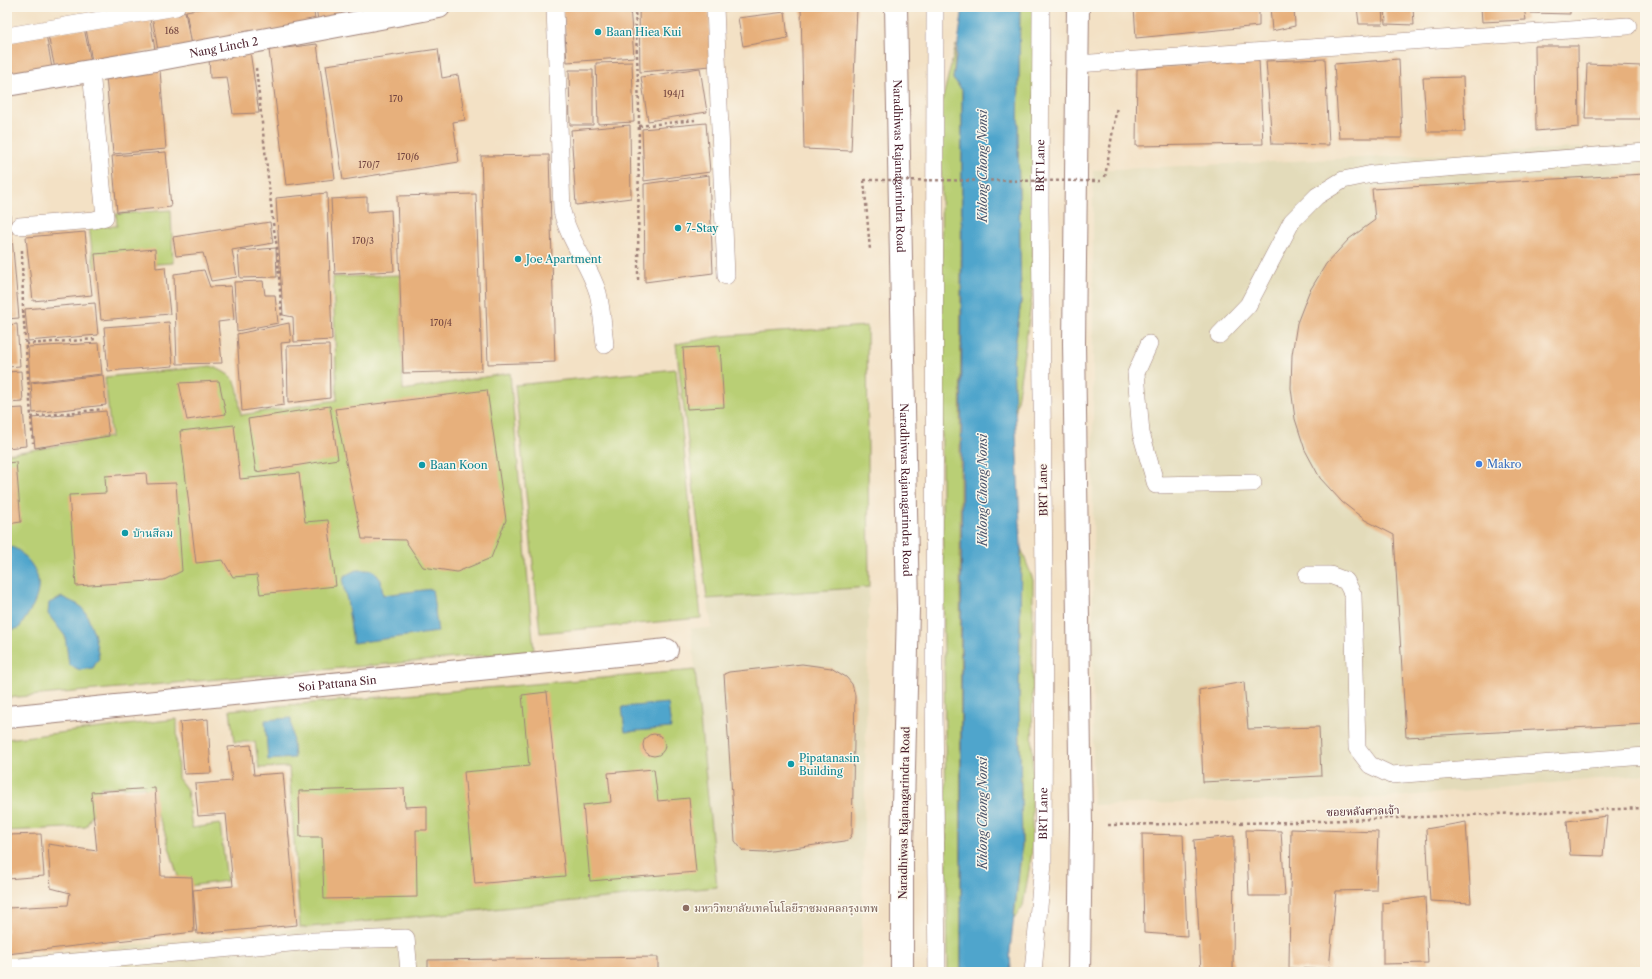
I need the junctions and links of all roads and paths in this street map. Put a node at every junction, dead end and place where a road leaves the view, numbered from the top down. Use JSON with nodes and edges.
{"nodes":[{"id":1,"x":439,"y":7,"type":"edge"},
{"id":2,"x":555,"y":7,"type":"edge"},
{"id":3,"x":635,"y":7,"type":"edge"},
{"id":4,"x":715,"y":7,"type":"edge"},
{"id":5,"x":896,"y":7,"type":"edge"},
{"id":6,"x":935,"y":7,"type":"edge"},
{"id":7,"x":1041,"y":7,"type":"edge"},
{"id":8,"x":1078,"y":7,"type":"edge"},
{"id":9,"x":165,"y":8,"type":"edge"},
{"id":10,"x":1628,"y":26,"type":"dead end"},
{"id":11,"x":7,"y":36,"type":"edge"},
{"id":12,"x":253,"y":42,"type":"junction"},
{"id":13,"x":1077,"y":64,"type":"junction"},
{"id":14,"x":92,"y":71,"type":"junction"},
{"id":15,"x":7,"y":85,"type":"edge"},
{"id":16,"x":1117,"y":106,"type":"dead end"},
{"id":17,"x":720,"y":118,"type":"junction"},
{"id":18,"x":638,"y":126,"type":"junction"},
{"id":19,"x":1645,"y":152,"type":"edge"},
{"id":20,"x":19,"y":226,"type":"joint"},
{"id":21,"x":870,"y":250,"type":"dead end"},
{"id":22,"x":726,"y":276,"type":"dead end"},
{"id":23,"x":638,"y":280,"type":"dead end"},
{"id":24,"x":282,"y":320,"type":"dead end"},
{"id":25,"x":1219,"y":335,"type":"dead end"},
{"id":26,"x":97,"y":339,"type":"dead end"},
{"id":27,"x":26,"y":344,"type":"junction"},
{"id":28,"x":1149,"y":344,"type":"dead end"},
{"id":29,"x":605,"y":345,"type":"dead end"},
{"id":30,"x":103,"y":410,"type":"dead end"},
{"id":31,"x":31,"y":417,"type":"junction"},
{"id":32,"x":33,"y":443,"type":"dead end"},
{"id":33,"x":1254,"y":483,"type":"dead end"},
{"id":34,"x":1307,"y":575,"type":"dead end"},
{"id":35,"x":667,"y":650,"type":"dead end"},
{"id":36,"x":7,"y":717,"type":"edge"},
{"id":37,"x":1645,"y":756,"type":"edge"},
{"id":38,"x":1645,"y":808,"type":"edge"},
{"id":39,"x":1081,"y":825,"type":"junction"},
{"id":40,"x":7,"y":968,"type":"edge"},
{"id":41,"x":409,"y":972,"type":"edge"},
{"id":42,"x":902,"y":972,"type":"edge"},
{"id":43,"x":936,"y":972,"type":"edge"},
{"id":44,"x":1033,"y":972,"type":"edge"},
{"id":45,"x":1079,"y":972,"type":"edge"}],
"edges":[{"from":1,"to":12,"type":"main road","name":"Nang Linch 2"},
{"from":2,"to":29,"type":"lane"},
{"from":3,"to":18,"type":"path"},
{"from":4,"to":17,"type":"lane"},
{"from":5,"to":42,"type":"main road","name":"Naradhiwas Rajanagarindra Road"},
{"from":6,"to":43,"type":"lane"},
{"from":7,"to":44,"type":"lane","name":"BRT Lane"},
{"from":8,"to":13,"type":"main road"},
{"from":9,"to":11,"type":"lane"},
{"from":10,"to":13,"type":"lane"},
{"from":12,"to":14,"type":"main road","name":"Nang Linch 2"},
{"from":12,"to":24,"type":"path"},
{"from":13,"to":39,"type":"main road"},
{"from":14,"to":15,"type":"main road","name":"Nang Linch 2"},
{"from":14,"to":20,"type":"lane"},
{"from":16,"to":21,"type":"path","bridge":true},
{"from":17,"to":18,"type":"path"},
{"from":17,"to":22,"type":"lane"},
{"from":18,"to":23,"type":"path"},
{"from":19,"to":25,"type":"lane"},
{"from":20,"to":27,"type":"path"},
{"from":26,"to":27,"type":"path"},
{"from":27,"to":31,"type":"path"},
{"from":28,"to":33,"type":"lane"},
{"from":30,"to":31,"type":"path"},
{"from":31,"to":32,"type":"path"},
{"from":34,"to":37,"type":"lane"},
{"from":35,"to":36,"type":"main road","name":"Soi Pattana Sin"},
{"from":38,"to":39,"type":"path","name":"ซอยหลังศาลเจ้า"},
{"from":39,"to":45,"type":"main road"},
{"from":40,"to":41,"type":"lane"}]}
